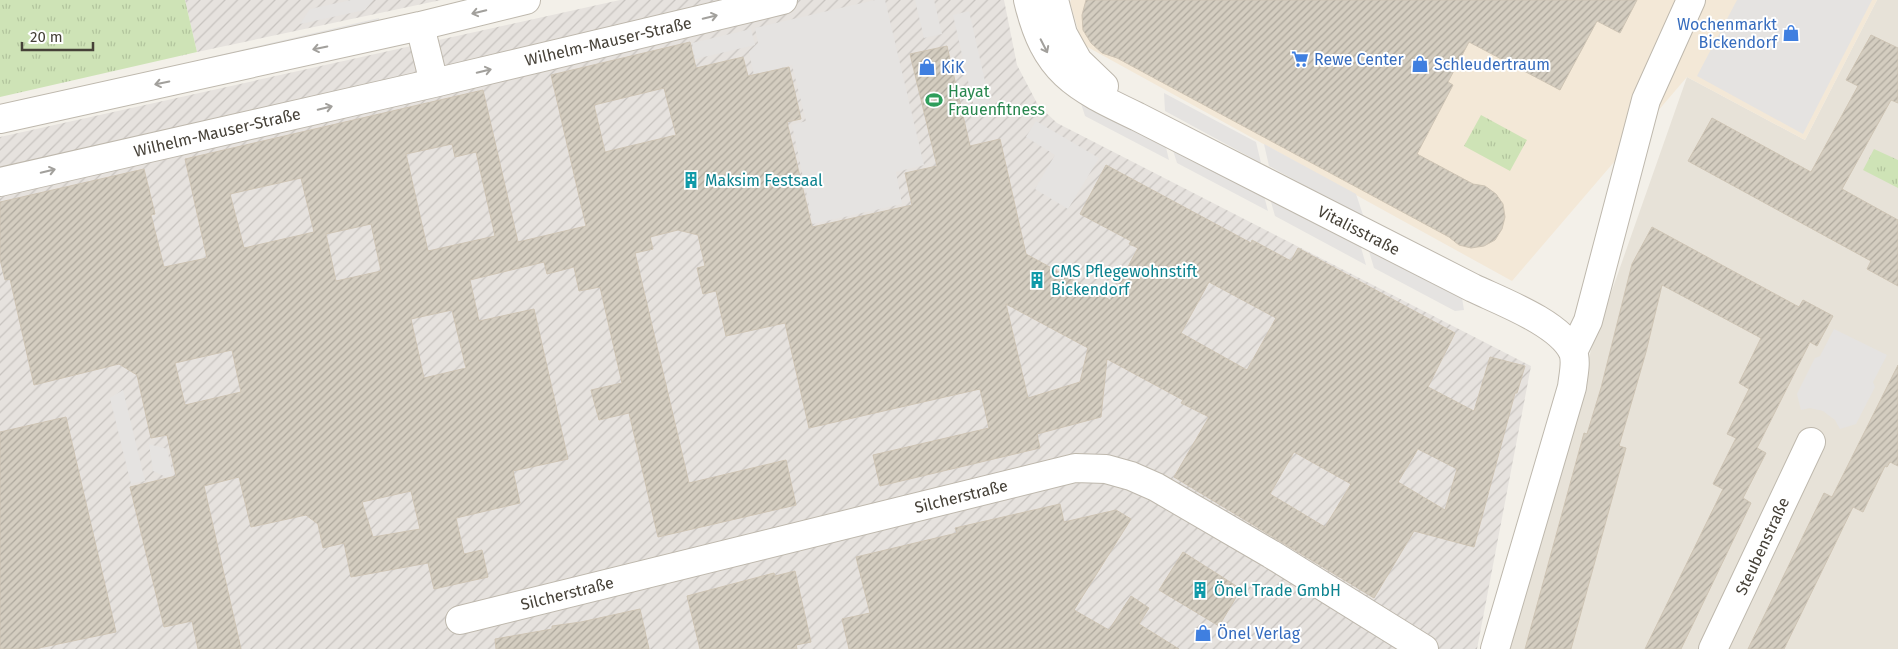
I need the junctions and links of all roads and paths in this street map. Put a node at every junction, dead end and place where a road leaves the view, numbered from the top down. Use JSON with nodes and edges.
{"nodes":[{"id":1,"x":526,"y":0,"type":"edge"},
{"id":2,"x":783,"y":0,"type":"edge"},
{"id":3,"x":1028,"y":0,"type":"edge"},
{"id":4,"x":1054,"y":0,"type":"edge"},
{"id":5,"x":1691,"y":0,"type":"edge"},
{"id":6,"x":420,"y":26,"type":"junction"},
{"id":7,"x":434,"y":83,"type":"junction"},
{"id":8,"x":1138,"y":117,"type":"junction"},
{"id":9,"x":0,"y":119,"type":"edge"},
{"id":10,"x":0,"y":182,"type":"edge"},
{"id":11,"x":1573,"y":352,"type":"junction"},
{"id":12,"x":1811,"y":442,"type":"dead end"},
{"id":13,"x":460,"y":620,"type":"dead end"},
{"id":14,"x":1424,"y":649,"type":"edge"},
{"id":15,"x":1495,"y":649,"type":"edge"},
{"id":16,"x":1713,"y":649,"type":"edge"}],
"edges":[{"from":1,"to":6,"type":"street","one_way":true},
{"from":7,"to":2,"type":"street","name":"Wilhelm-Mauser-Straße","one_way":true},
{"from":3,"to":8,"type":"street","name":"Vitalisstraße","one_way":true},
{"from":4,"to":8,"type":"street","name":"Vitalisstraße"},
{"from":5,"to":11,"type":"street"},
{"from":6,"to":7,"type":"street"},
{"from":6,"to":9,"type":"street","one_way":true},
{"from":10,"to":7,"type":"street","name":"Wilhelm-Mauser-Straße","one_way":true},
{"from":8,"to":11,"type":"street","name":"Vitalisstraße"},
{"from":11,"to":15,"type":"street"},
{"from":12,"to":16,"type":"street","name":"Steubenstraße"},
{"from":13,"to":14,"type":"street","name":"Silcherstraße"}]}
